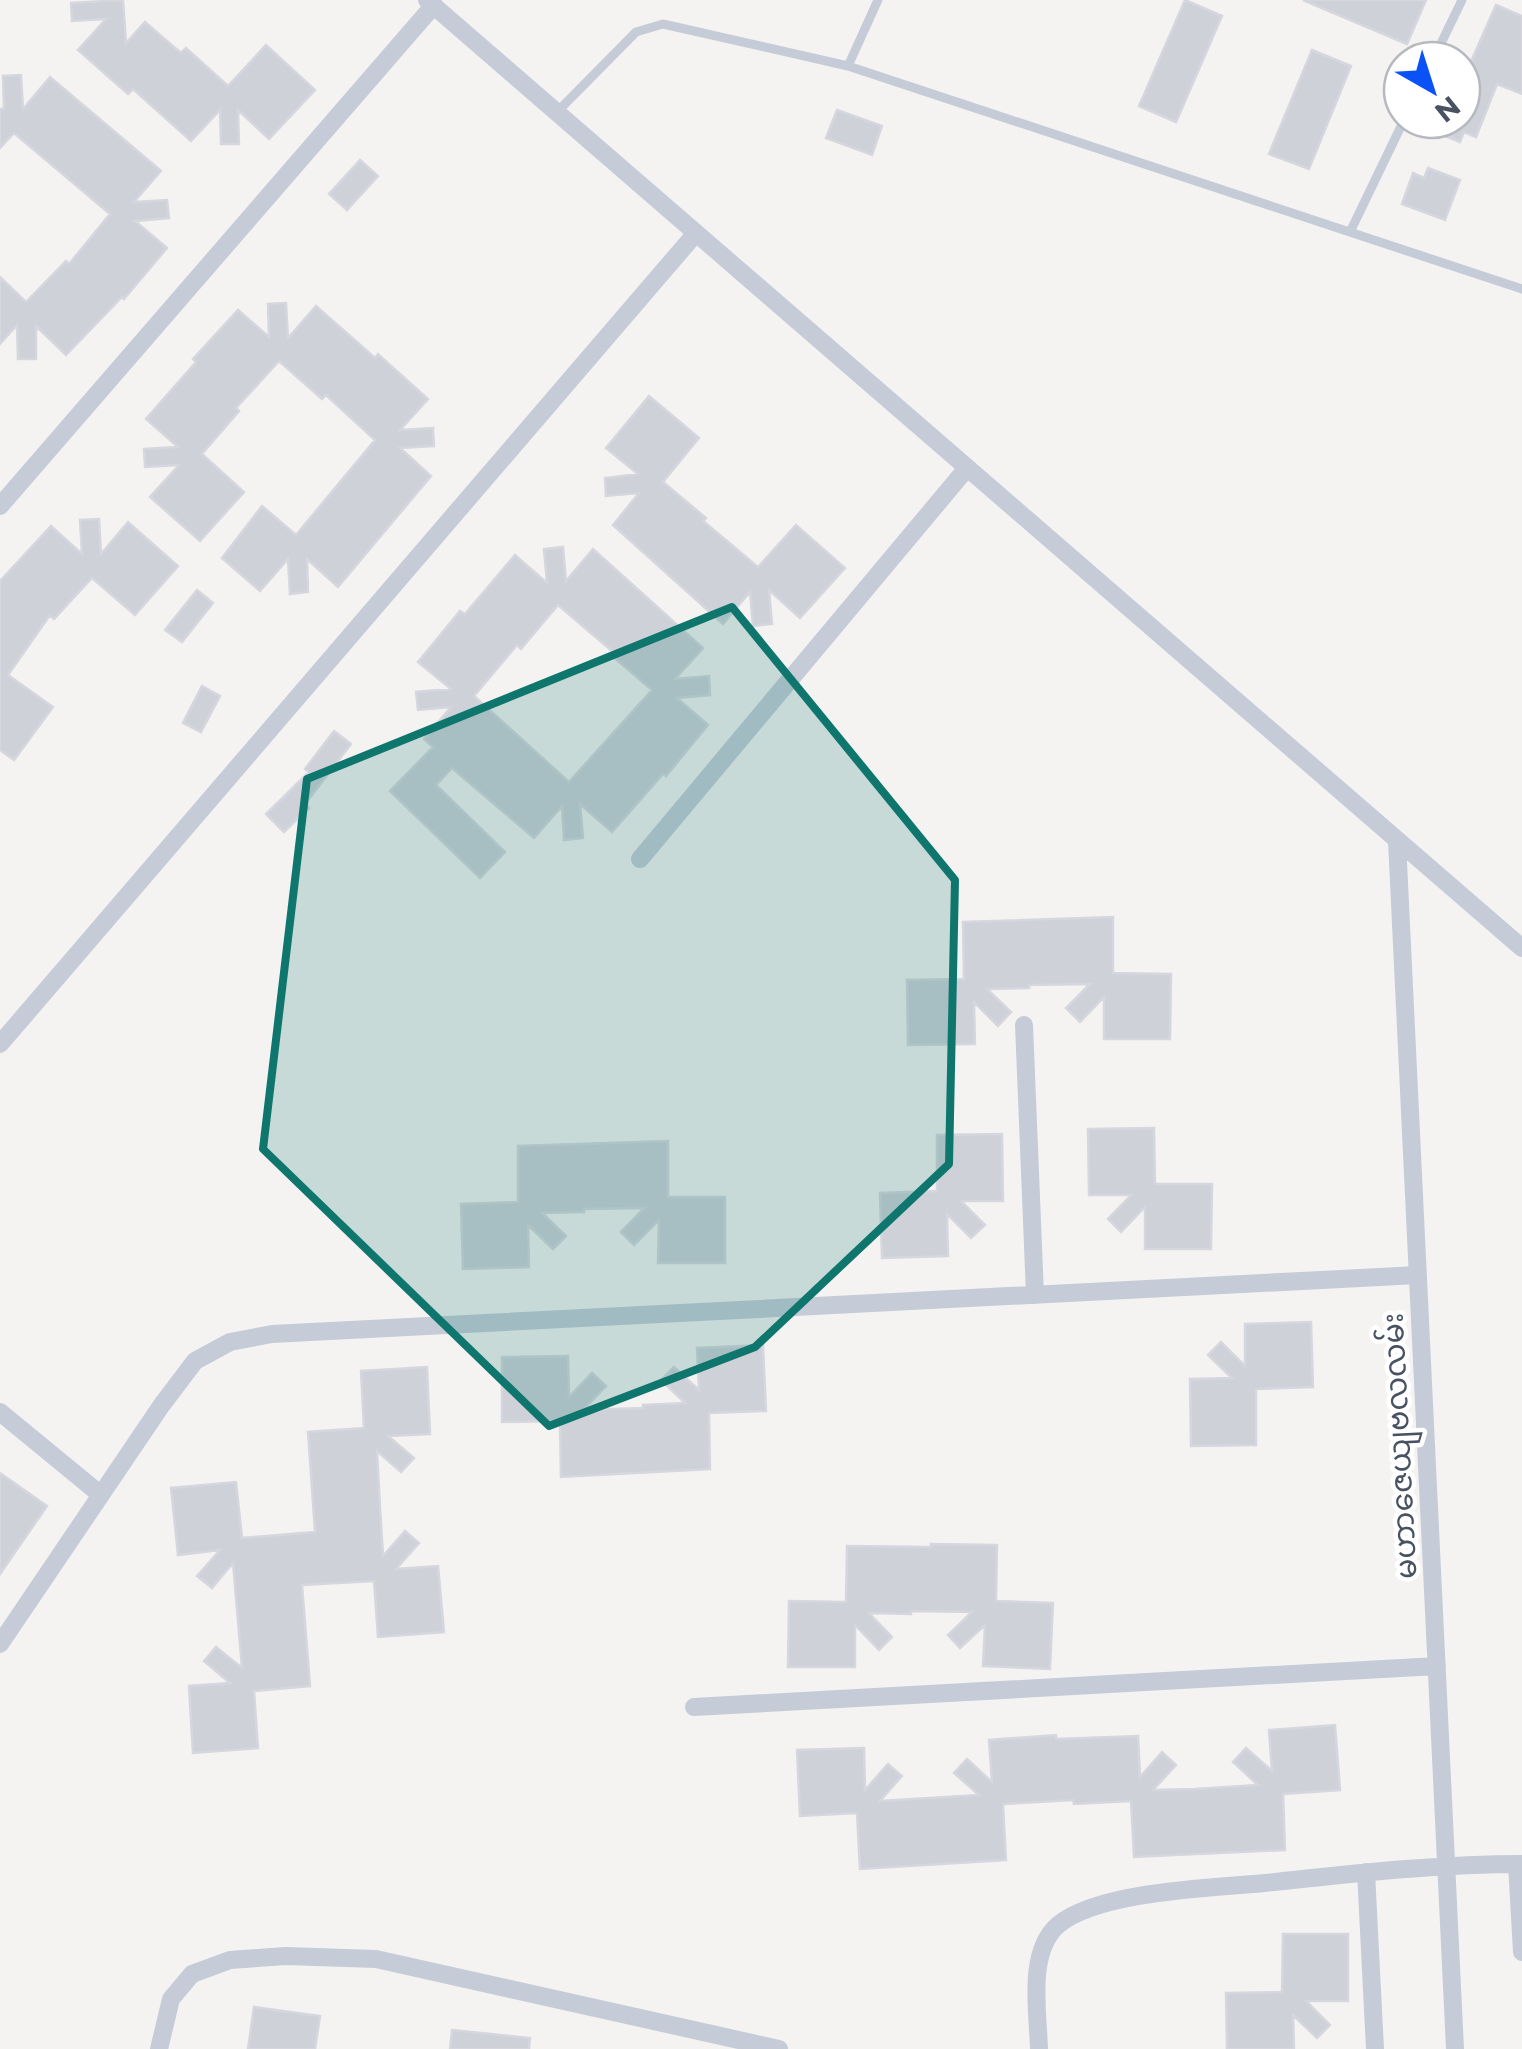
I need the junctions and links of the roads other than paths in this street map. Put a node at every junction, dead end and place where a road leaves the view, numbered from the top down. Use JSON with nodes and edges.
{"nodes":[{"id":1,"x":878,"y":0,"type":"edge"},
{"id":2,"x":1462,"y":0,"type":"edge"},
{"id":3,"x":431,"y":3,"type":"edge"},
{"id":4,"x":1443,"y":40,"type":"edge"},
{"id":5,"x":848,"y":66,"type":"junction"},
{"id":6,"x":557,"y":112,"type":"junction"},
{"id":7,"x":1394,"y":140,"type":"edge"},
{"id":8,"x":1350,"y":232,"type":"junction"},
{"id":9,"x":696,"y":233,"type":"junction"},
{"id":10,"x":1522,"y":289,"type":"edge"},
{"id":11,"x":967,"y":468,"type":"junction"},
{"id":12,"x":0,"y":506,"type":"edge"},
{"id":13,"x":1397,"y":841,"type":"junction"},
{"id":14,"x":640,"y":858,"type":"dead end"},
{"id":15,"x":1522,"y":948,"type":"edge"},
{"id":16,"x":1024,"y":1024,"type":"dead end"},
{"id":17,"x":0,"y":1044,"type":"edge"},
{"id":18,"x":1418,"y":1275,"type":"junction"},
{"id":19,"x":1035,"y":1295,"type":"junction"},
{"id":20,"x":0,"y":1412,"type":"edge"},
{"id":21,"x":101,"y":1494,"type":"junction"},
{"id":22,"x":0,"y":1644,"type":"edge"},
{"id":23,"x":1437,"y":1666,"type":"junction"},
{"id":24,"x":694,"y":1708,"type":"dead end"},
{"id":25,"x":1446,"y":1864,"type":"junction"},
{"id":26,"x":1520,"y":1864,"type":"edge"},
{"id":27,"x":1366,"y":1872,"type":"junction"},
{"id":28,"x":1522,"y":1952,"type":"edge"},
{"id":29,"x":160,"y":2049,"type":"edge"},
{"id":30,"x":779,"y":2049,"type":"edge"},
{"id":31,"x":1039,"y":2049,"type":"edge"},
{"id":32,"x":1375,"y":2049,"type":"edge"},
{"id":33,"x":1456,"y":2049,"type":"edge"}],
"edges":[{"from":1,"to":5,"type":"lane"},
{"from":2,"to":4,"type":"lane"},
{"from":3,"to":6,"type":"street"},
{"from":3,"to":12,"type":"street"},
{"from":5,"to":6,"type":"lane"},
{"from":5,"to":8,"type":"lane"},
{"from":6,"to":9,"type":"street"},
{"from":7,"to":8,"type":"lane"},
{"from":8,"to":10,"type":"lane"},
{"from":9,"to":11,"type":"street"},
{"from":9,"to":17,"type":"street"},
{"from":11,"to":13,"type":"street"},
{"from":11,"to":14,"type":"street"},
{"from":13,"to":15,"type":"street"},
{"from":13,"to":18,"type":"street","name":"မဟာဇေယျဗလလမ်း"},
{"from":16,"to":19,"type":"street"},
{"from":18,"to":19,"type":"street"},
{"from":18,"to":23,"type":"street","name":"မဟာဇေယျဗလလမ်း"},
{"from":19,"to":21,"type":"street"},
{"from":20,"to":21,"type":"street"},
{"from":21,"to":22,"type":"street"},
{"from":23,"to":24,"type":"street"},
{"from":23,"to":25,"type":"street","name":"မဟာဇေယျဗလလမ်း"},
{"from":25,"to":26,"type":"street"},
{"from":25,"to":27,"type":"street"},
{"from":25,"to":33,"type":"street","name":"မဟာဇေယျဗလလမ်း"},
{"from":26,"to":28,"type":"street"},
{"from":27,"to":31,"type":"street"},
{"from":27,"to":32,"type":"street"},
{"from":29,"to":30,"type":"street"}]}
